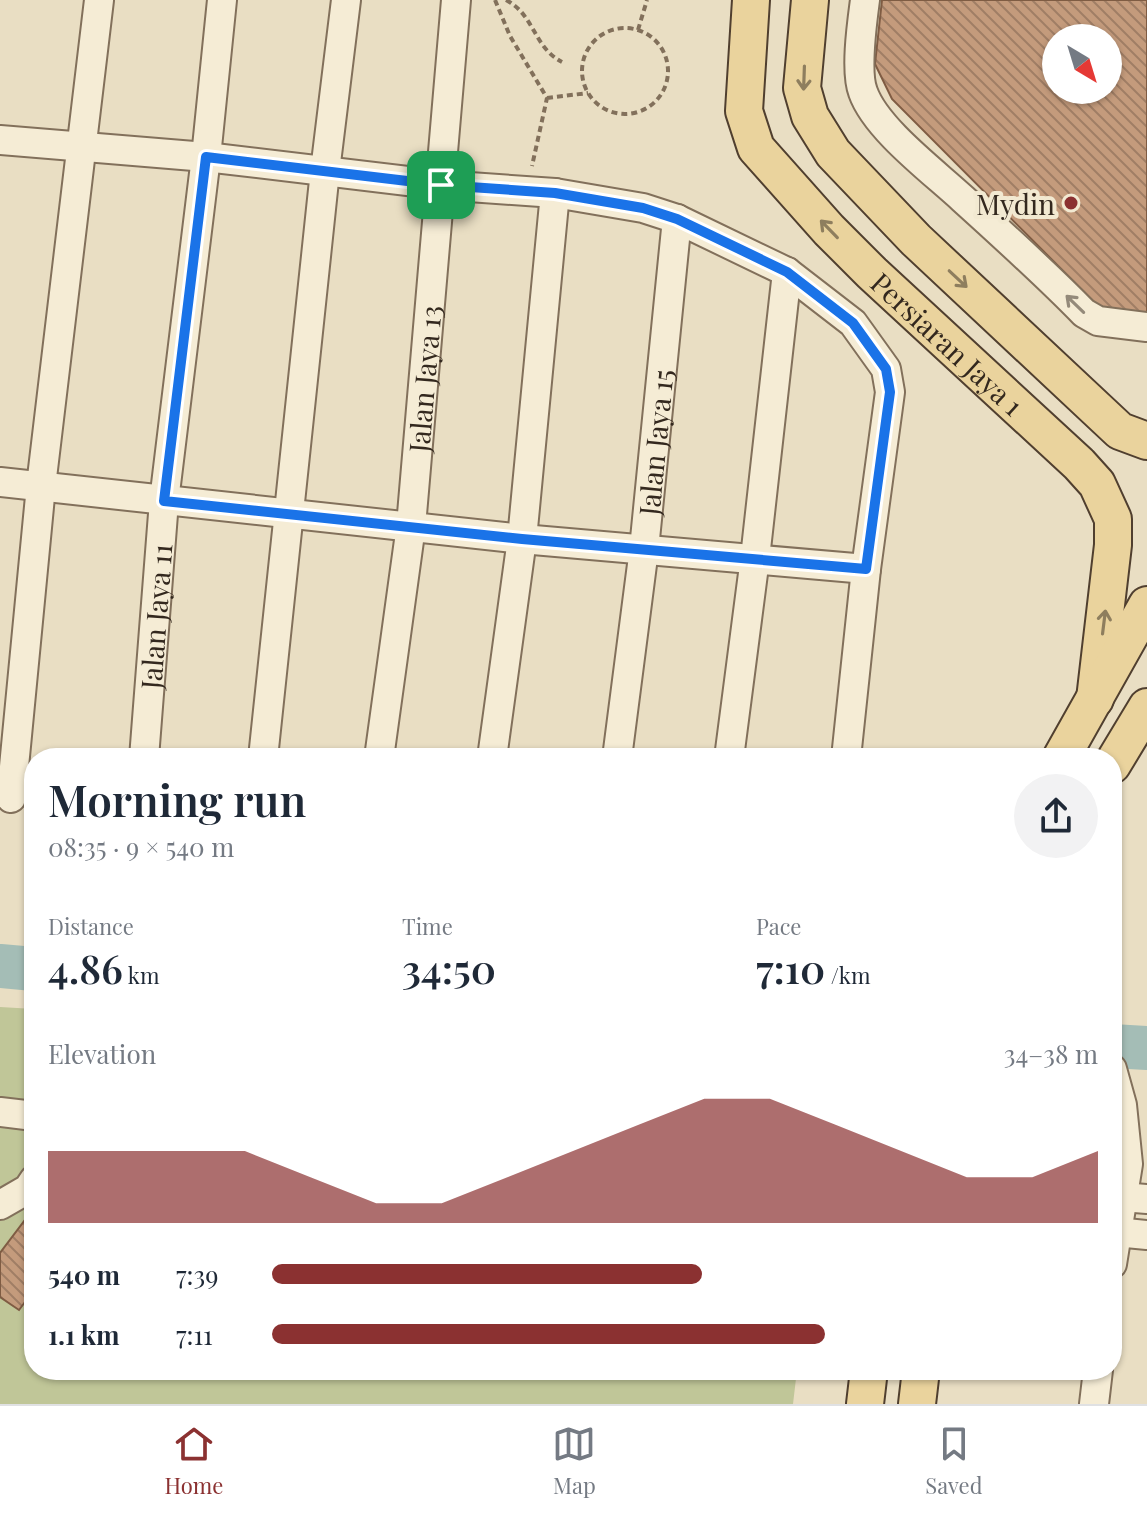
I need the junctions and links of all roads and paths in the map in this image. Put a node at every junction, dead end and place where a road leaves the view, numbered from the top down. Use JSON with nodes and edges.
{"nodes":[{"id":1,"x":99,"y":0,"type":"edge"},
{"id":2,"x":222,"y":0,"type":"edge"},
{"id":3,"x":346,"y":0,"type":"edge"},
{"id":4,"x":456,"y":0,"type":"edge"},
{"id":5,"x":495,"y":0,"type":"edge"},
{"id":6,"x":647,"y":0,"type":"edge"},
{"id":7,"x":751,"y":0,"type":"edge"},
{"id":8,"x":810,"y":0,"type":"edge"},
{"id":9,"x":865,"y":0,"type":"edge"},
{"id":10,"x":510,"y":1,"type":"edge"},
{"id":11,"x":638,"y":30,"type":"junction"},
{"id":12,"x":562,"y":62,"type":"dead end"},
{"id":13,"x":588,"y":93,"type":"junction"},
{"id":14,"x":547,"y":98,"type":"junction"},
{"id":15,"x":0,"y":140,"type":"edge"},
{"id":16,"x":81,"y":148,"type":"junction"},
{"id":17,"x":206,"y":157,"type":"junction"},
{"id":18,"x":325,"y":171,"type":"junction"},
{"id":19,"x":441,"y":185,"type":"junction"},
{"id":20,"x":526,"y":191,"type":"junction"},
{"id":21,"x":555,"y":193,"type":"junction"},
{"id":22,"x":677,"y":219,"type":"junction"},
{"id":23,"x":916,"y":240,"type":"junction"},
{"id":24,"x":787,"y":272,"type":"junction"},
{"id":25,"x":872,"y":273,"type":"junction"},
{"id":26,"x":1147,"y":327,"type":"edge"},
{"id":27,"x":1147,"y":441,"type":"edge"},
{"id":28,"x":0,"y":482,"type":"edge"},
{"id":29,"x":41,"y":486,"type":"junction"},
{"id":30,"x":164,"y":501,"type":"junction"},
{"id":31,"x":288,"y":514,"type":"junction"},
{"id":32,"x":411,"y":526,"type":"junction"},
{"id":33,"x":522,"y":539,"type":"junction"},
{"id":34,"x":644,"y":549,"type":"junction"},
{"id":35,"x":755,"y":558,"type":"junction"},
{"id":36,"x":866,"y":569,"type":"junction"},
{"id":37,"x":1147,"y":605,"type":"edge"},
{"id":38,"x":1095,"y":699,"type":"junction"},
{"id":39,"x":1147,"y":707,"type":"edge"},
{"id":40,"x":145,"y":748,"type":"edge"},
{"id":41,"x":264,"y":748,"type":"edge"},
{"id":42,"x":380,"y":748,"type":"edge"},
{"id":43,"x":493,"y":748,"type":"edge"},
{"id":44,"x":618,"y":748,"type":"edge"},
{"id":45,"x":730,"y":748,"type":"edge"},
{"id":46,"x":847,"y":748,"type":"edge"},
{"id":47,"x":1067,"y":748,"type":"edge"},
{"id":48,"x":1122,"y":748,"type":"edge"},
{"id":49,"x":15,"y":798,"type":"edge"},
{"id":50,"x":1122,"y":1105,"type":"edge"},
{"id":51,"x":0,"y":1112,"type":"edge"},
{"id":52,"x":24,"y":1115,"type":"edge"},
{"id":53,"x":24,"y":1191,"type":"edge"},
{"id":54,"x":1134,"y":1198,"type":"edge"},
{"id":55,"x":0,"y":1205,"type":"edge"},
{"id":56,"x":1122,"y":1221,"type":"edge"},
{"id":57,"x":1122,"y":1233,"type":"edge"},
{"id":58,"x":1147,"y":1235,"type":"edge"},
{"id":59,"x":868,"y":1380,"type":"edge"},
{"id":60,"x":920,"y":1380,"type":"edge"},
{"id":61,"x":1097,"y":1380,"type":"edge"},
{"id":62,"x":865,"y":1404,"type":"edge"},
{"id":63,"x":917,"y":1404,"type":"edge"},
{"id":64,"x":1094,"y":1404,"type":"edge"}],
"edges":[{"from":1,"to":16,"type":"street"},
{"from":2,"to":17,"type":"street","name":"Jalan Jaya 11"},
{"from":3,"to":18,"type":"street"},
{"from":4,"to":19,"type":"street","name":"Jalan Jaya 13"},
{"from":5,"to":14,"type":"path"},
{"from":6,"to":11,"type":"path"},
{"from":25,"to":7,"type":"main road","name":"Persiaran Jaya 1","one_way":true},
{"from":8,"to":23,"type":"main road","name":"Persiaran Jaya 1","one_way":true},
{"from":26,"to":9,"type":"street","one_way":true},
{"from":10,"to":12,"type":"path"},
{"from":11,"to":13,"type":"path"},
{"from":11,"to":13,"type":"path"},
{"from":13,"to":14,"type":"path"},
{"from":14,"to":20,"type":"path"},
{"from":15,"to":16,"type":"street"},
{"from":16,"to":17,"type":"street"},
{"from":16,"to":29,"type":"street"},
{"from":17,"to":18,"type":"street"},
{"from":17,"to":30,"type":"street","name":"Jalan Jaya 11"},
{"from":18,"to":19,"type":"street"},
{"from":18,"to":31,"type":"street"},
{"from":19,"to":20,"type":"street"},
{"from":19,"to":32,"type":"street","name":"Jalan Jaya 13"},
{"from":20,"to":21,"type":"street"},
{"from":21,"to":22,"type":"street"},
{"from":21,"to":33,"type":"street"},
{"from":22,"to":24,"type":"street"},
{"from":22,"to":34,"type":"street","name":"Jalan Jaya 15"},
{"from":23,"to":25,"type":"main road"},
{"from":23,"to":27,"type":"main road","name":"Persiaran Jaya 1","one_way":true},
{"from":24,"to":35,"type":"street"},
{"from":24,"to":36,"type":"street"},
{"from":38,"to":25,"type":"main road","name":"Persiaran Jaya 1","one_way":true},
{"from":28,"to":29,"type":"street"},
{"from":29,"to":30,"type":"street"},
{"from":29,"to":49,"type":"street"},
{"from":30,"to":31,"type":"street"},
{"from":30,"to":40,"type":"street","name":"Jalan Jaya 11"},
{"from":31,"to":32,"type":"street"},
{"from":31,"to":41,"type":"street"},
{"from":32,"to":33,"type":"street"},
{"from":32,"to":42,"type":"street","name":"Jalan Jaya 13"},
{"from":33,"to":34,"type":"street"},
{"from":33,"to":43,"type":"street"},
{"from":34,"to":35,"type":"street"},
{"from":34,"to":44,"type":"street","name":"Jalan Jaya 15"},
{"from":35,"to":36,"type":"street"},
{"from":35,"to":45,"type":"street"},
{"from":36,"to":46,"type":"street"},
{"from":37,"to":38,"type":"main road"},
{"from":38,"to":47,"type":"main road"},
{"from":39,"to":48,"type":"main road"},
{"from":50,"to":54,"type":"street"},
{"from":51,"to":52,"type":"street"},
{"from":53,"to":55,"type":"street"},
{"from":54,"to":56,"type":"street"},
{"from":57,"to":58,"type":"street"},
{"from":59,"to":62,"type":"main road"},
{"from":60,"to":63,"type":"main road"},
{"from":61,"to":64,"type":"street"}]}
